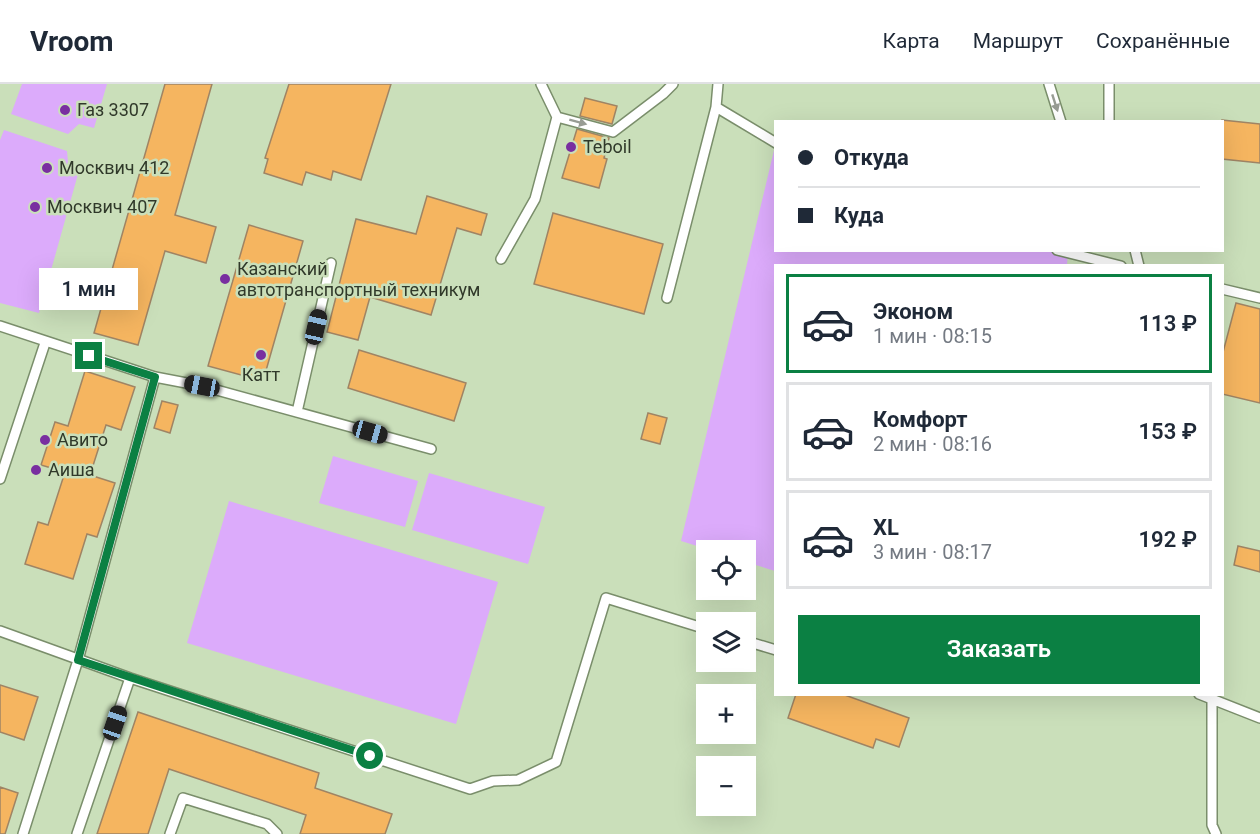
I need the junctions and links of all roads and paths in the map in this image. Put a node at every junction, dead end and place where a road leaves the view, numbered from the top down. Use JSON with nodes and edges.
{"nodes":[{"id":1,"x":541,"y":84,"type":"edge"},
{"id":2,"x":673,"y":84,"type":"edge"},
{"id":3,"x":718,"y":84,"type":"edge"},
{"id":4,"x":1049,"y":84,"type":"edge"},
{"id":5,"x":1109,"y":84,"type":"edge"},
{"id":6,"x":716,"y":107,"type":"junction"},
{"id":7,"x":557,"y":117,"type":"junction"},
{"id":8,"x":1060,"y":120,"type":"edge"},
{"id":9,"x":1109,"y":120,"type":"edge"},
{"id":10,"x":774,"y":142,"type":"edge"},
{"id":11,"x":1063,"y":252,"type":"edge"},
{"id":12,"x":501,"y":259,"type":"dead end"},
{"id":13,"x":331,"y":263,"type":"dead end"},
{"id":14,"x":1097,"y":263,"type":"edge"},
{"id":15,"x":1224,"y":289,"type":"edge"},
{"id":16,"x":667,"y":298,"type":"dead end"},
{"id":17,"x":1260,"y":298,"type":"edge"},
{"id":18,"x":0,"y":326,"type":"edge"},
{"id":19,"x":45,"y":343,"type":"junction"},
{"id":20,"x":155,"y":377,"type":"junction"},
{"id":21,"x":297,"y":412,"type":"junction"},
{"id":22,"x":431,"y":449,"type":"dead end"},
{"id":23,"x":0,"y":479,"type":"edge"},
{"id":24,"x":696,"y":626,"type":"edge"},
{"id":25,"x":0,"y":631,"type":"edge"},
{"id":26,"x":756,"y":644,"type":"edge"},
{"id":27,"x":774,"y":649,"type":"edge"},
{"id":28,"x":78,"y":660,"type":"junction"},
{"id":29,"x":130,"y":678,"type":"junction"},
{"id":30,"x":1204,"y":696,"type":"edge"},
{"id":31,"x":1212,"y":699,"type":"junction"},
{"id":32,"x":1260,"y":718,"type":"edge"},
{"id":33,"x":23,"y":834,"type":"edge"},
{"id":34,"x":77,"y":834,"type":"edge"},
{"id":35,"x":170,"y":834,"type":"edge"},
{"id":36,"x":277,"y":834,"type":"edge"},
{"id":37,"x":1216,"y":834,"type":"edge"}],
"edges":[{"from":1,"to":7,"type":"lane"},
{"from":7,"to":2,"type":"lane","one_way":true},
{"from":3,"to":6,"type":"lane"},
{"from":4,"to":8,"type":"lane","one_way":true},
{"from":5,"to":9,"type":"lane"},
{"from":6,"to":10,"type":"lane"},
{"from":6,"to":16,"type":"lane"},
{"from":7,"to":12,"type":"lane"},
{"from":11,"to":14,"type":"lane"},
{"from":13,"to":21,"type":"lane"},
{"from":15,"to":17,"type":"lane"},
{"from":18,"to":19,"type":"lane"},
{"from":19,"to":20,"type":"lane"},
{"from":19,"to":23,"type":"lane"},
{"from":20,"to":21,"type":"lane"},
{"from":20,"to":28,"type":"lane"},
{"from":21,"to":22,"type":"lane"},
{"from":24,"to":29,"type":"lane"},
{"from":25,"to":28,"type":"lane"},
{"from":26,"to":27,"type":"lane"},
{"from":28,"to":29,"type":"lane"},
{"from":28,"to":33,"type":"lane"},
{"from":29,"to":34,"type":"lane"},
{"from":30,"to":31,"type":"lane"},
{"from":31,"to":32,"type":"lane"},
{"from":31,"to":37,"type":"lane"},
{"from":35,"to":36,"type":"lane"}]}
